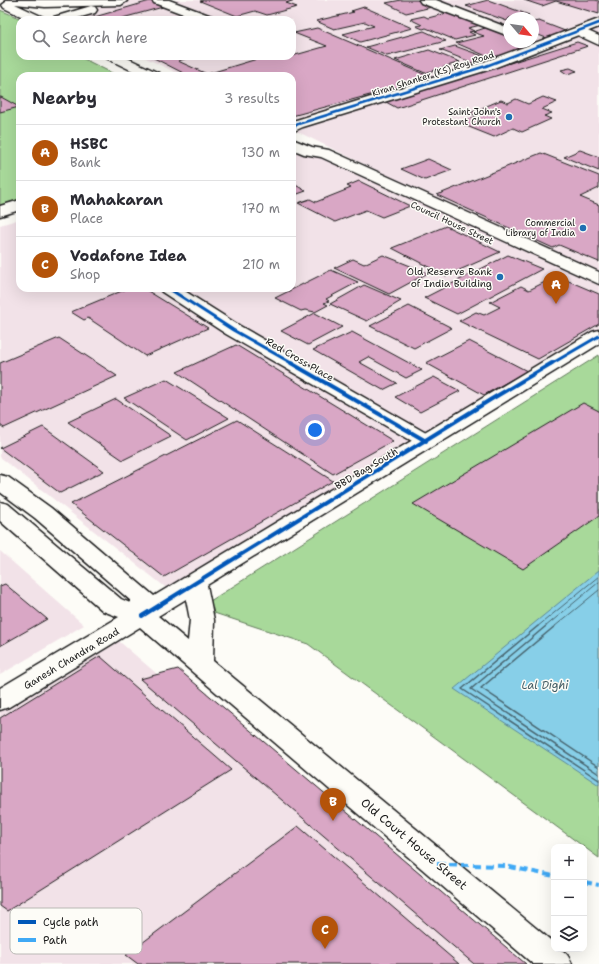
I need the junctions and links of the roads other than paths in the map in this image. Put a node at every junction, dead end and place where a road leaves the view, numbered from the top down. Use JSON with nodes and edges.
{"nodes":[{"id":1,"x":11,"y":0,"type":"edge"},
{"id":2,"x":158,"y":0,"type":"edge"},
{"id":3,"x":425,"y":0,"type":"edge"},
{"id":4,"x":0,"y":1,"type":"edge"},
{"id":5,"x":124,"y":1,"type":"edge"},
{"id":6,"x":31,"y":16,"type":"edge"},
{"id":7,"x":72,"y":16,"type":"edge"},
{"id":8,"x":200,"y":16,"type":"edge"},
{"id":9,"x":599,"y":22,"type":"edge"},
{"id":10,"x":503,"y":30,"type":"edge"},
{"id":11,"x":579,"y":31,"type":"junction"},
{"id":12,"x":599,"y":41,"type":"edge"},
{"id":13,"x":539,"y":43,"type":"edge"},
{"id":14,"x":528,"y":48,"type":"edge"},
{"id":15,"x":121,"y":60,"type":"edge"},
{"id":16,"x":146,"y":72,"type":"edge"},
{"id":17,"x":296,"y":125,"type":"edge"},
{"id":18,"x":296,"y":145,"type":"edge"},
{"id":19,"x":309,"y":151,"type":"junction"},
{"id":20,"x":16,"y":206,"type":"edge"},
{"id":21,"x":0,"y":211,"type":"edge"},
{"id":22,"x":16,"y":213,"type":"edge"},
{"id":23,"x":0,"y":218,"type":"edge"},
{"id":24,"x":599,"y":279,"type":"edge"},
{"id":25,"x":174,"y":292,"type":"edge"},
{"id":26,"x":599,"y":292,"type":"edge"},
{"id":27,"x":599,"y":336,"type":"edge"},
{"id":28,"x":426,"y":441,"type":"junction"},
{"id":29,"x":0,"y":482,"type":"edge"},
{"id":30,"x":0,"y":509,"type":"edge"},
{"id":31,"x":195,"y":583,"type":"junction"},
{"id":32,"x":142,"y":616,"type":"junction"},
{"id":33,"x":200,"y":664,"type":"junction"},
{"id":34,"x":0,"y":700,"type":"edge"},
{"id":35,"x":556,"y":964,"type":"edge"}],
"edges":[{"from":1,"to":5,"type":"main road"},
{"from":2,"to":8,"type":"main road"},
{"from":3,"to":10,"type":"main road"},
{"from":4,"to":6,"type":"main road"},
{"from":5,"to":7,"type":"main road"},
{"from":9,"to":11,"type":"main road","name":"Kiran Shanker (KS) Roy Road"},
{"from":11,"to":12,"type":"main road"},
{"from":11,"to":13,"type":"main road","name":"Kiran Shanker (KS) Roy Road"},
{"from":14,"to":17,"type":"main road","name":"Kiran Shanker (KS) Roy Road"},
{"from":15,"to":16,"type":"main road"},
{"from":18,"to":19,"type":"main road","name":"Council House Street"},
{"from":19,"to":24,"type":"main road","name":"Council House Street"},
{"from":19,"to":26,"type":"main road","name":"Council House Street"},
{"from":20,"to":21,"type":"main road"},
{"from":22,"to":23,"type":"main road"},
{"from":25,"to":28,"type":"main road","name":"Red Cross Place"},
{"from":27,"to":28,"type":"main road","name":"BBD Bag South"},
{"from":28,"to":31,"type":"main road","name":"BBD Bag South"},
{"from":29,"to":32,"type":"main road"},
{"from":30,"to":32,"type":"main road","name":"Old Court House Street"},
{"from":31,"to":32,"type":"main road","name":"BBD Bag South"},
{"from":31,"to":33,"type":"main road"},
{"from":32,"to":33,"type":"main road","name":"Old Court House Street"},
{"from":32,"to":34,"type":"main road","name":"Ganesh Chandra Road"},
{"from":33,"to":35,"type":"main road","name":"Old Court House Street"}]}
